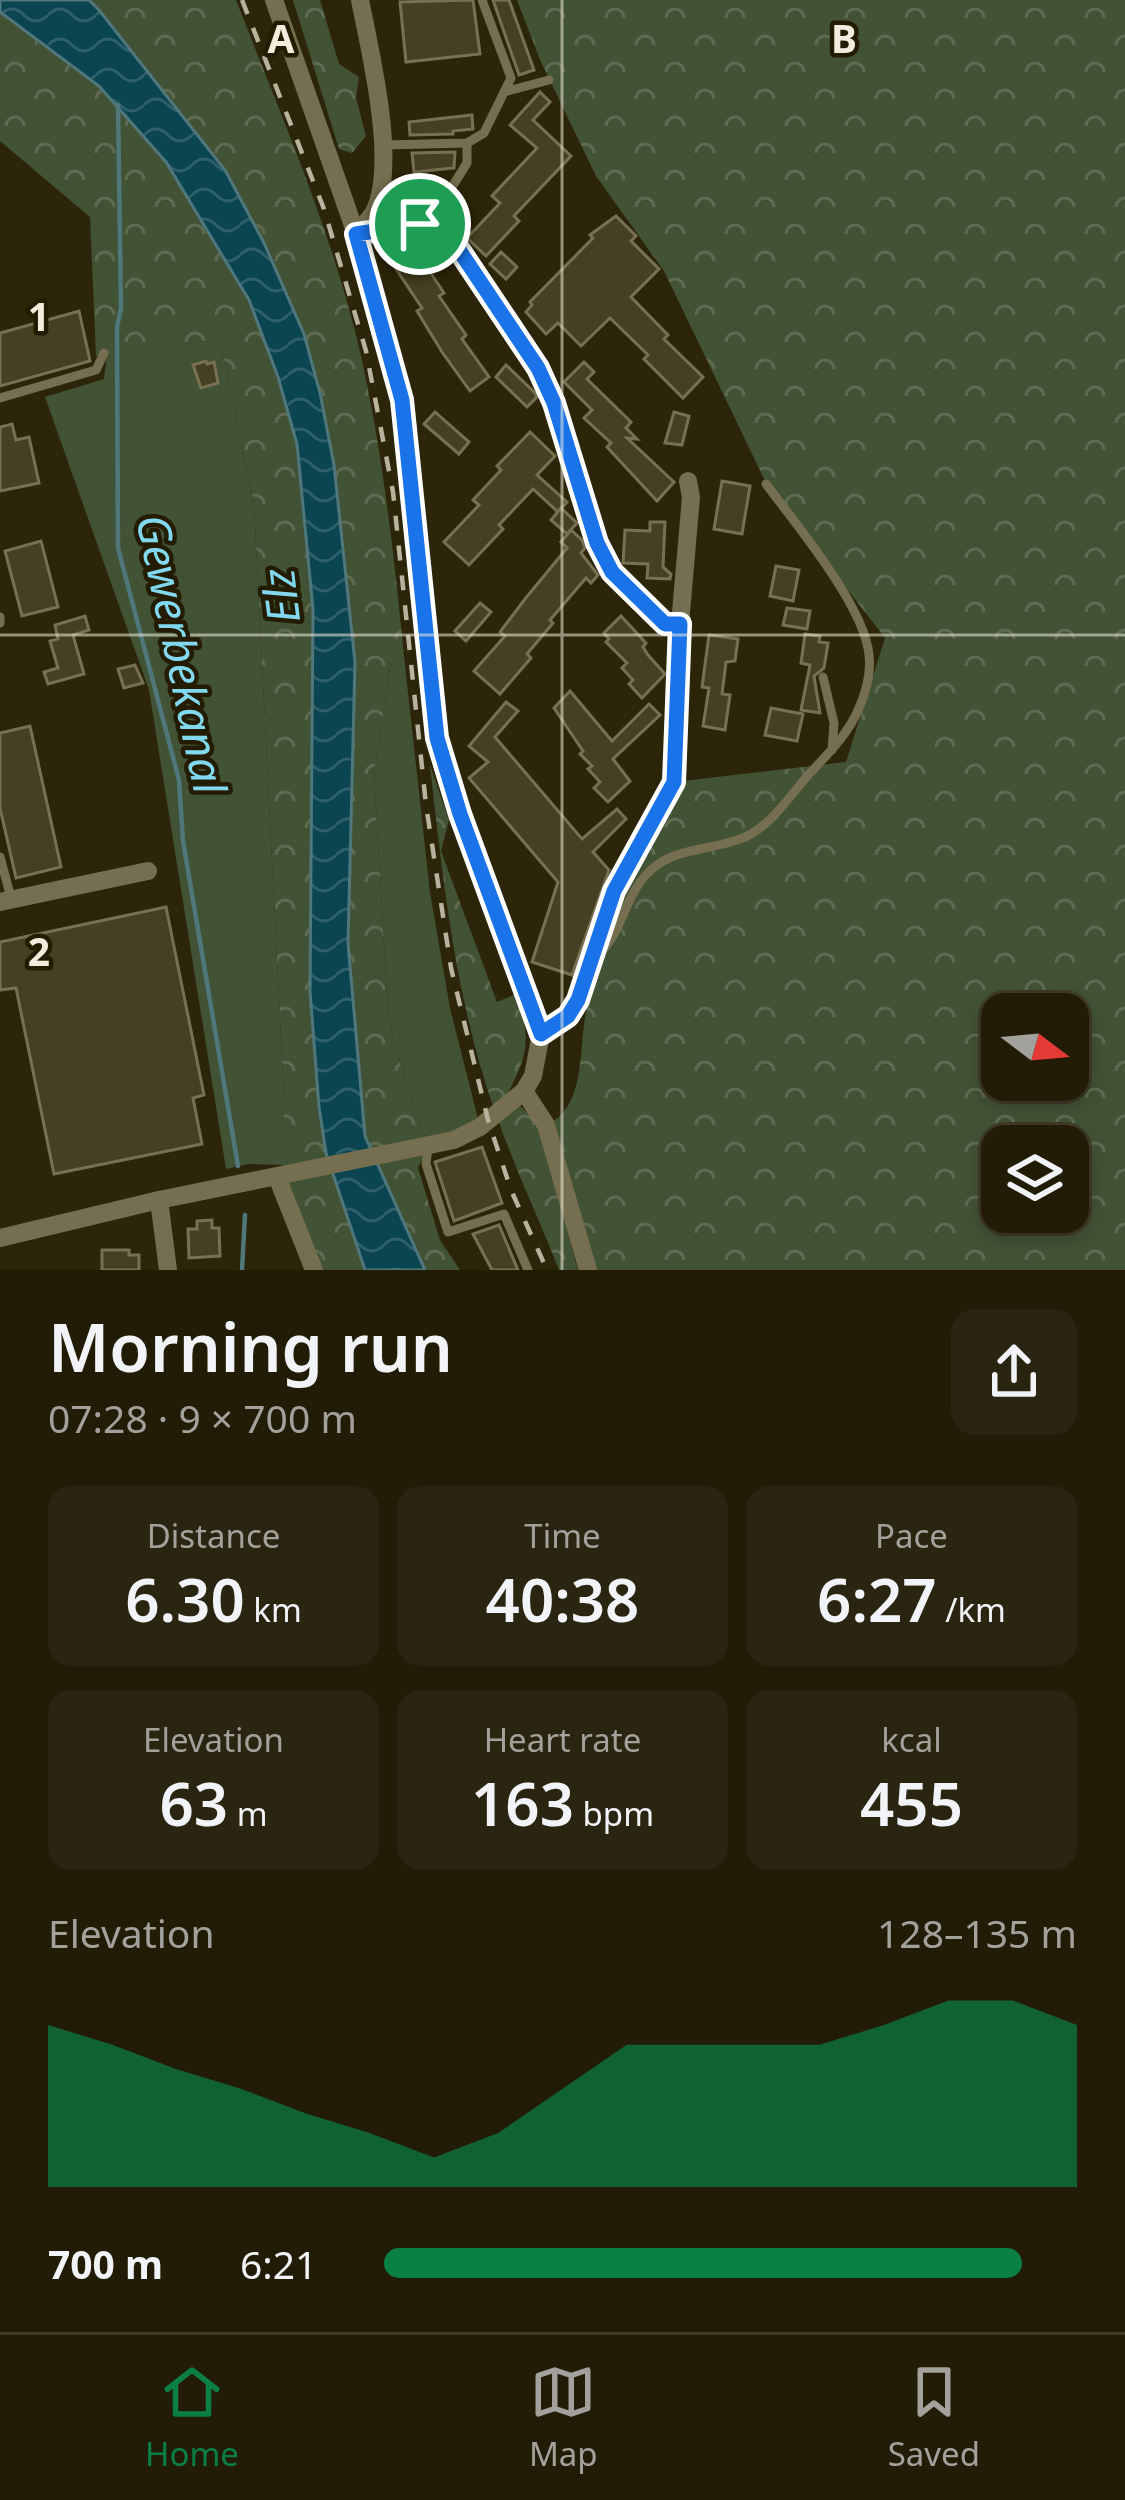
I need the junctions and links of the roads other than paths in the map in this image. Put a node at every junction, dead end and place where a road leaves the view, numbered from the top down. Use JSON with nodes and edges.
{"nodes":[{"id":1,"x":274,"y":0,"type":"edge"},
{"id":2,"x":360,"y":0,"type":"edge"},
{"id":3,"x":482,"y":0,"type":"edge"},
{"id":4,"x":549,"y":80,"type":"dead end"},
{"id":5,"x":504,"y":92,"type":"junction"},
{"id":6,"x":467,"y":143,"type":"junction"},
{"id":7,"x":381,"y":145,"type":"junction"},
{"id":8,"x":427,"y":227,"type":"junction"},
{"id":9,"x":356,"y":234,"type":"junction"},
{"id":10,"x":102,"y":357,"type":"dead end"},
{"id":11,"x":0,"y":398,"type":"edge"},
{"id":12,"x":688,"y":482,"type":"dead end"},
{"id":13,"x":766,"y":484,"type":"dead end"},
{"id":14,"x":680,"y":624,"type":"junction"},
{"id":15,"x":823,"y":677,"type":"dead end"},
{"id":16,"x":832,"y":750,"type":"junction"},
{"id":17,"x":0,"y":857,"type":"edge"},
{"id":18,"x":148,"y":871,"type":"dead end"},
{"id":19,"x":6,"y":901,"type":"edge"},
{"id":20,"x":590,"y":962,"type":"junction"},
{"id":21,"x":541,"y":1034,"type":"junction"},
{"id":22,"x":524,"y":1091,"type":"junction"},
{"id":23,"x":425,"y":1148,"type":"junction"},
{"id":24,"x":287,"y":1174,"type":"junction"},
{"id":25,"x":159,"y":1200,"type":"junction"},
{"id":26,"x":0,"y":1238,"type":"edge"},
{"id":27,"x":168,"y":1270,"type":"edge"},
{"id":28,"x":314,"y":1270,"type":"edge"},
{"id":29,"x":528,"y":1270,"type":"edge"},
{"id":30,"x":588,"y":1270,"type":"edge"}],
"edges":[{"from":1,"to":9,"type":"street"},
{"from":2,"to":7,"type":"street"},
{"from":3,"to":5,"type":"lane"},
{"from":4,"to":5,"type":"lane"},
{"from":5,"to":6,"type":"lane"},
{"from":6,"to":7,"type":"lane"},
{"from":6,"to":8,"type":"lane"},
{"from":7,"to":9,"type":"street"},
{"from":8,"to":9,"type":"street"},
{"from":8,"to":14,"type":"street"},
{"from":9,"to":21,"type":"street"},
{"from":10,"to":11,"type":"lane"},
{"from":12,"to":14,"type":"street"},
{"from":13,"to":16,"type":"lane"},
{"from":14,"to":20,"type":"street"},
{"from":15,"to":16,"type":"lane"},
{"from":16,"to":20,"type":"lane"},
{"from":17,"to":19,"type":"lane"},
{"from":18,"to":19,"type":"street"},
{"from":20,"to":21,"type":"street"},
{"from":21,"to":22,"type":"street"},
{"from":22,"to":23,"type":"street"},
{"from":22,"to":30,"type":"street"},
{"from":23,"to":24,"type":"street"},
{"from":23,"to":29,"type":"lane"},
{"from":24,"to":25,"type":"street"},
{"from":24,"to":28,"type":"street"},
{"from":25,"to":26,"type":"street"},
{"from":25,"to":27,"type":"street"}]}
